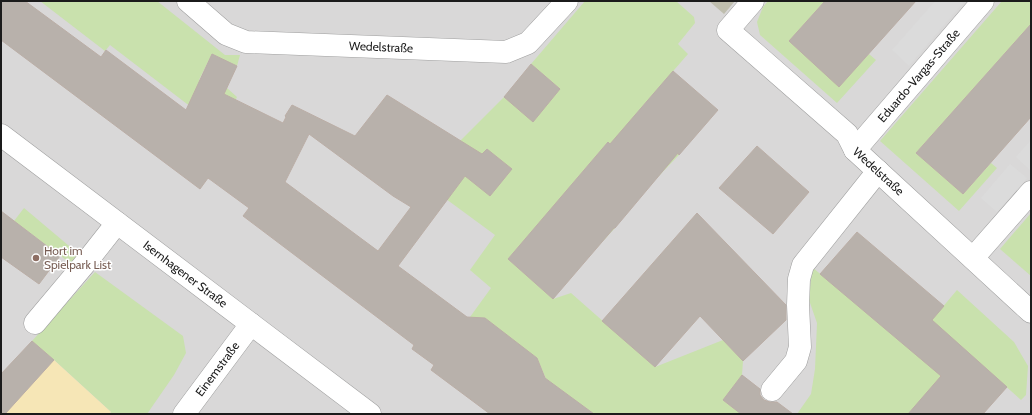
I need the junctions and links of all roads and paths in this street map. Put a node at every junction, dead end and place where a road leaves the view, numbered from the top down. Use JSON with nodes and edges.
{"nodes":[{"id":1,"x":188,"y":1,"type":"edge"},
{"id":2,"x":567,"y":1,"type":"edge"},
{"id":3,"x":753,"y":1,"type":"edge"},
{"id":4,"x":983,"y":1,"type":"edge"},
{"id":5,"x":1,"y":135,"type":"edge"},
{"id":6,"x":855,"y":150,"type":"junction"},
{"id":7,"x":878,"y":171,"type":"junction"},
{"id":8,"x":1031,"y":192,"type":"edge"},
{"id":9,"x":117,"y":223,"type":"junction"},
{"id":10,"x":973,"y":258,"type":"junction"},
{"id":11,"x":1031,"y":312,"type":"edge"},
{"id":12,"x":35,"y":323,"type":"dead end"},
{"id":13,"x":251,"y":324,"type":"junction"},
{"id":14,"x":772,"y":390,"type":"dead end"},
{"id":15,"x":184,"y":414,"type":"edge"},
{"id":16,"x":370,"y":414,"type":"edge"}],
"edges":[{"from":1,"to":2,"type":"street","name":"Wedelstraße"},
{"from":3,"to":6,"type":"street","name":"Wedelstraße"},
{"from":4,"to":6,"type":"street","name":"Eduardo-Vargas-Straße"},
{"from":5,"to":9,"type":"street","name":"Isernhagener Straße"},
{"from":6,"to":7,"type":"street","name":"Wedelstraße"},
{"from":7,"to":10,"type":"street","name":"Wedelstraße"},
{"from":7,"to":14,"type":"street"},
{"from":8,"to":10,"type":"street"},
{"from":9,"to":12,"type":"street"},
{"from":9,"to":13,"type":"street","name":"Isernhagener Straße"},
{"from":10,"to":11,"type":"street","name":"Wedelstraße"},
{"from":13,"to":15,"type":"street","name":"Einemstraße"},
{"from":13,"to":16,"type":"street","name":"Isernhagener Straße"}]}
